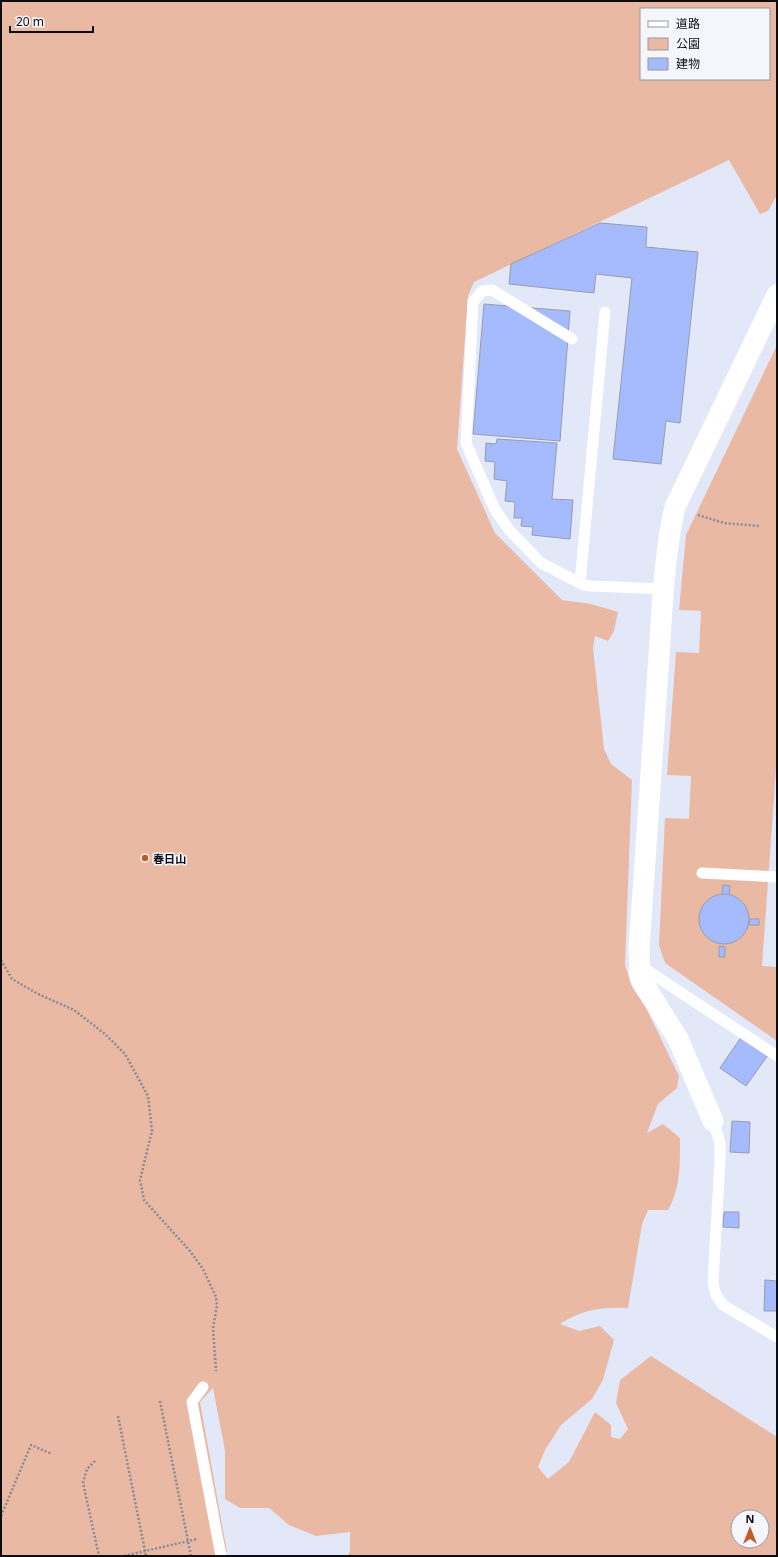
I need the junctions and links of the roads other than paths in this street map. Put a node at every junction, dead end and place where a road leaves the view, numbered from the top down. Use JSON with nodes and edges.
{"nodes":[{"id":1,"x":777,"y":295,"type":"edge"},
{"id":2,"x":606,"y":312,"type":"dead end"},
{"id":3,"x":572,"y":339,"type":"dead end"},
{"id":4,"x":580,"y":583,"type":"junction"},
{"id":5,"x":664,"y":589,"type":"junction"},
{"id":6,"x":702,"y":873,"type":"dead end"},
{"id":7,"x":777,"y":877,"type":"edge"},
{"id":8,"x":639,"y":965,"type":"junction"},
{"id":9,"x":777,"y":1056,"type":"edge"},
{"id":10,"x":713,"y":1120,"type":"joint"},
{"id":11,"x":777,"y":1337,"type":"edge"},
{"id":12,"x":203,"y":1387,"type":"road end"},
{"id":13,"x":221,"y":1556,"type":"edge"}],
"edges":[{"from":1,"to":5,"type":"street"},
{"from":2,"to":4,"type":"lane"},
{"from":3,"to":4,"type":"lane"},
{"from":4,"to":5,"type":"lane"},
{"from":5,"to":8,"type":"street"},
{"from":6,"to":7,"type":"lane"},
{"from":8,"to":9,"type":"lane"},
{"from":8,"to":10,"type":"street"},
{"from":10,"to":11,"type":"lane"},
{"from":12,"to":13,"type":"lane"}]}
